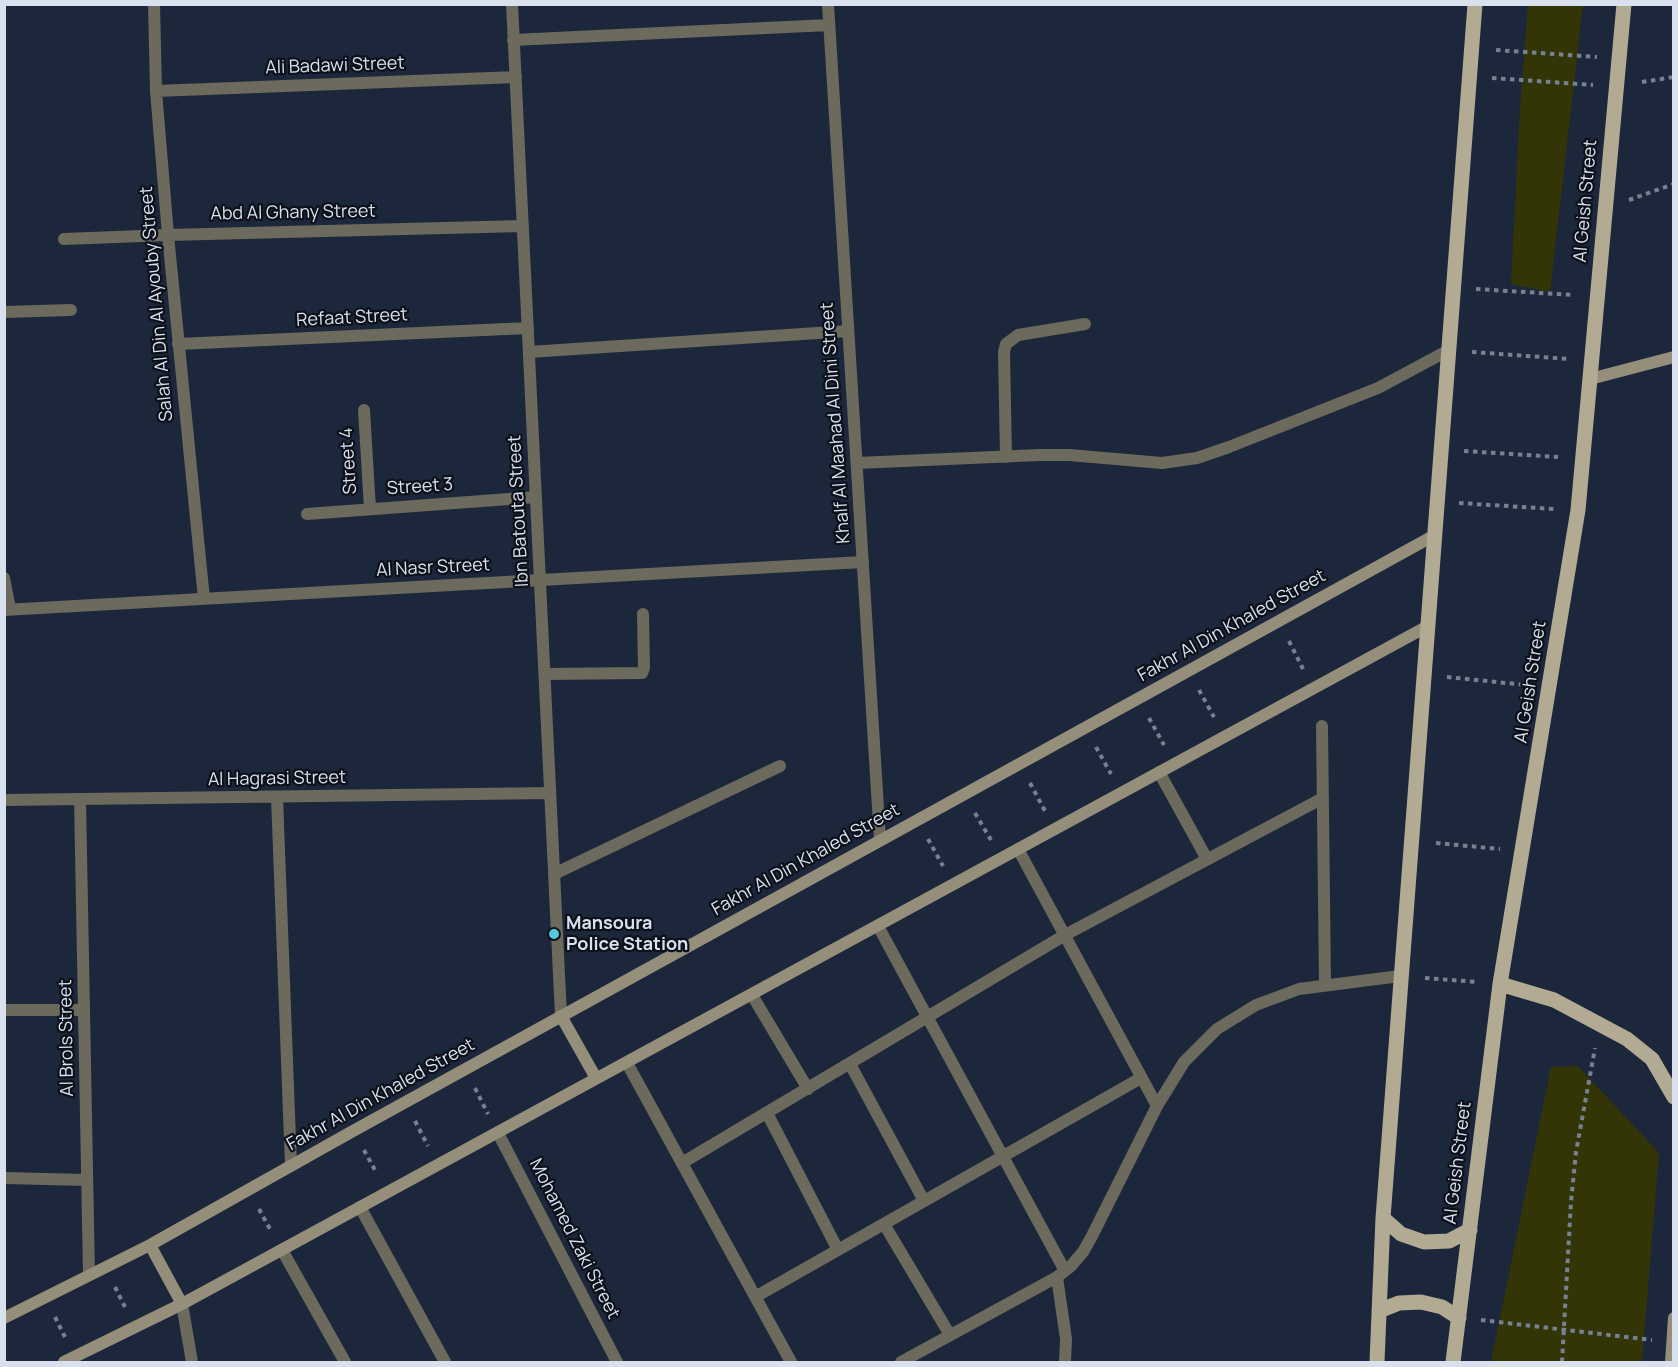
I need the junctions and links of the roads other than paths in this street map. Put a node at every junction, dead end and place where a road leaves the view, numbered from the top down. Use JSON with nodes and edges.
{"nodes":[{"id":1,"x":154,"y":4,"type":"edge"},
{"id":2,"x":512,"y":4,"type":"edge"},
{"id":3,"x":828,"y":4,"type":"edge"},
{"id":4,"x":1475,"y":4,"type":"edge"},
{"id":5,"x":1624,"y":4,"type":"edge"},
{"id":6,"x":829,"y":25,"type":"junction"},
{"id":7,"x":513,"y":40,"type":"junction"},
{"id":8,"x":516,"y":77,"type":"junction"},
{"id":9,"x":156,"y":91,"type":"junction"},
{"id":10,"x":523,"y":226,"type":"junction"},
{"id":11,"x":168,"y":235,"type":"junction"},
{"id":12,"x":64,"y":239,"type":"dead end"},
{"id":13,"x":71,"y":310,"type":"dead end"},
{"id":14,"x":4,"y":312,"type":"edge"},
{"id":15,"x":1085,"y":324,"type":"dead end"},
{"id":16,"x":528,"y":328,"type":"junction"},
{"id":17,"x":848,"y":331,"type":"junction"},
{"id":18,"x":178,"y":344,"type":"junction"},
{"id":19,"x":1449,"y":350,"type":"junction"},
{"id":20,"x":529,"y":352,"type":"junction"},
{"id":21,"x":1674,"y":357,"type":"edge"},
{"id":22,"x":1590,"y":379,"type":"junction"},
{"id":23,"x":364,"y":410,"type":"dead end"},
{"id":24,"x":1006,"y":457,"type":"junction"},
{"id":25,"x":856,"y":463,"type":"junction"},
{"id":26,"x":536,"y":497,"type":"junction"},
{"id":27,"x":370,"y":509,"type":"junction"},
{"id":28,"x":307,"y":514,"type":"dead end"},
{"id":29,"x":1435,"y":536,"type":"junction"},
{"id":30,"x":863,"y":562,"type":"junction"},
{"id":31,"x":4,"y":578,"type":"edge"},
{"id":32,"x":540,"y":580,"type":"junction"},
{"id":33,"x":204,"y":599,"type":"junction"},
{"id":34,"x":7,"y":610,"type":"edge"},
{"id":35,"x":643,"y":614,"type":"dead end"},
{"id":36,"x":1428,"y":626,"type":"junction"},
{"id":37,"x":544,"y":674,"type":"junction"},
{"id":38,"x":1322,"y":726,"type":"dead end"},
{"id":39,"x":780,"y":766,"type":"dead end"},
{"id":40,"x":1159,"y":772,"type":"junction"},
{"id":41,"x":550,"y":793,"type":"junction"},
{"id":42,"x":278,"y":797,"type":"junction"},
{"id":43,"x":1323,"y":798,"type":"junction"},
{"id":44,"x":80,"y":799,"type":"junction"},
{"id":45,"x":4,"y":800,"type":"edge"},
{"id":46,"x":880,"y":840,"type":"junction"},
{"id":47,"x":1018,"y":849,"type":"junction"},
{"id":48,"x":1208,"y":859,"type":"junction"},
{"id":49,"x":554,"y":874,"type":"junction"},
{"id":50,"x":878,"y":926,"type":"junction"},
{"id":51,"x":1065,"y":935,"type":"junction"},
{"id":52,"x":1400,"y":976,"type":"junction"},
{"id":53,"x":1500,"y":984,"type":"junction"},
{"id":54,"x":1326,"y":985,"type":"junction"},
{"id":55,"x":752,"y":995,"type":"junction"},
{"id":56,"x":4,"y":1010,"type":"edge"},
{"id":57,"x":84,"y":1010,"type":"junction"},
{"id":58,"x":561,"y":1016,"type":"junction"},
{"id":59,"x":927,"y":1017,"type":"junction"},
{"id":60,"x":627,"y":1063,"type":"junction"},
{"id":61,"x":849,"y":1064,"type":"junction"},
{"id":62,"x":596,"y":1078,"type":"junction"},
{"id":63,"x":1141,"y":1078,"type":"junction"},
{"id":64,"x":808,"y":1089,"type":"junction"},
{"id":65,"x":1674,"y":1097,"type":"edge"},
{"id":66,"x":1157,"y":1106,"type":"junction"},
{"id":67,"x":767,"y":1113,"type":"junction"},
{"id":68,"x":498,"y":1133,"type":"junction"},
{"id":69,"x":1003,"y":1157,"type":"junction"},
{"id":70,"x":682,"y":1163,"type":"junction"},
{"id":71,"x":291,"y":1166,"type":"junction"},
{"id":72,"x":4,"y":1178,"type":"edge"},
{"id":73,"x":87,"y":1180,"type":"junction"},
{"id":74,"x":924,"y":1201,"type":"junction"},
{"id":75,"x":360,"y":1207,"type":"junction"},
{"id":76,"x":1383,"y":1218,"type":"junction"},
{"id":77,"x":884,"y":1224,"type":"junction"},
{"id":78,"x":1470,"y":1230,"type":"junction"},
{"id":79,"x":150,"y":1245,"type":"junction"},
{"id":80,"x":282,"y":1250,"type":"junction"},
{"id":81,"x":838,"y":1250,"type":"junction"},
{"id":82,"x":1061,"y":1274,"type":"junction"},
{"id":83,"x":89,"y":1275,"type":"junction"},
{"id":84,"x":755,"y":1297,"type":"junction"},
{"id":85,"x":182,"y":1304,"type":"junction"},
{"id":86,"x":1379,"y":1311,"type":"junction"},
{"id":87,"x":4,"y":1318,"type":"edge"},
{"id":88,"x":1459,"y":1318,"type":"junction"},
{"id":89,"x":1674,"y":1318,"type":"edge"},
{"id":90,"x":950,"y":1335,"type":"junction"},
{"id":91,"x":1672,"y":1343,"type":"edge"},
{"id":92,"x":69,"y":1360,"type":"edge"},
{"id":93,"x":192,"y":1362,"type":"edge"},
{"id":94,"x":345,"y":1362,"type":"edge"},
{"id":95,"x":445,"y":1362,"type":"edge"},
{"id":96,"x":617,"y":1362,"type":"edge"},
{"id":97,"x":791,"y":1362,"type":"edge"},
{"id":98,"x":901,"y":1362,"type":"edge"},
{"id":99,"x":1065,"y":1362,"type":"edge"},
{"id":100,"x":1377,"y":1362,"type":"edge"},
{"id":101,"x":1453,"y":1362,"type":"edge"},
{"id":102,"x":1671,"y":1362,"type":"edge"}],
"edges":[{"from":1,"to":9,"type":"street","name":"Salah Al Din Al Ayouby Street"},
{"from":2,"to":7,"type":"street","name":"Ibn Batouta Street"},
{"from":3,"to":6,"type":"street","name":"Khalf Al Maahad Al Dini Street"},
{"from":4,"to":19,"type":"main road"},
{"from":5,"to":22,"type":"main road","name":"Al Geish Street"},
{"from":6,"to":7,"type":"street"},
{"from":6,"to":17,"type":"street","name":"Khalf Al Maahad Al Dini Street"},
{"from":7,"to":8,"type":"street","name":"Ibn Batouta Street"},
{"from":8,"to":9,"type":"street","name":"Ali Badawi Street"},
{"from":8,"to":10,"type":"street","name":"Ibn Batouta Street"},
{"from":9,"to":11,"type":"street","name":"Salah Al Din Al Ayouby Street"},
{"from":10,"to":11,"type":"street","name":"Abd Al Ghany Street"},
{"from":10,"to":16,"type":"street","name":"Ibn Batouta Street"},
{"from":11,"to":12,"type":"street","name":"Abd Al Ghany Street"},
{"from":11,"to":18,"type":"street","name":"Salah Al Din Al Ayouby Street"},
{"from":13,"to":14,"type":"street"},
{"from":15,"to":24,"type":"street"},
{"from":16,"to":18,"type":"street","name":"Refaat Street"},
{"from":16,"to":20,"type":"street","name":"Ibn Batouta Street"},
{"from":17,"to":20,"type":"street"},
{"from":17,"to":25,"type":"street","name":"Khalf Al Maahad Al Dini Street"},
{"from":18,"to":33,"type":"street","name":"Salah Al Din Al Ayouby Street"},
{"from":19,"to":24,"type":"street"},
{"from":19,"to":29,"type":"main road"},
{"from":20,"to":26,"type":"street","name":"Ibn Batouta Street"},
{"from":21,"to":22,"type":"main road"},
{"from":22,"to":53,"type":"main road","name":"Al Geish Street"},
{"from":23,"to":27,"type":"street","name":"Street 4"},
{"from":24,"to":25,"type":"street"},
{"from":25,"to":30,"type":"street","name":"Khalf Al Maahad Al Dini Street"},
{"from":26,"to":27,"type":"street","name":"Street 3"},
{"from":26,"to":32,"type":"street","name":"Ibn Batouta Street"},
{"from":27,"to":28,"type":"street","name":"Street 3"},
{"from":29,"to":36,"type":"main road"},
{"from":29,"to":46,"type":"main road","name":"Fakhr Al Din Khaled Street"},
{"from":30,"to":32,"type":"street","name":"Al Nasr Street"},
{"from":30,"to":46,"type":"street","name":"Khalf Al Maahad Al Dini Street"},
{"from":31,"to":34,"type":"street"},
{"from":32,"to":33,"type":"street","name":"Al Nasr Street"},
{"from":32,"to":37,"type":"street","name":"Ibn Batouta Street"},
{"from":33,"to":34,"type":"street","name":"Al Nasr Street"},
{"from":35,"to":37,"type":"street"},
{"from":36,"to":40,"type":"main road"},
{"from":36,"to":52,"type":"main road"},
{"from":37,"to":41,"type":"street","name":"Ibn Batouta Street"},
{"from":38,"to":43,"type":"street"},
{"from":39,"to":49,"type":"street"},
{"from":40,"to":47,"type":"main road"},
{"from":40,"to":48,"type":"street"},
{"from":41,"to":42,"type":"street","name":"Al Hagrasi Street"},
{"from":41,"to":49,"type":"street","name":"Ibn Batouta Street"},
{"from":42,"to":44,"type":"street","name":"Al Hagrasi Street"},
{"from":42,"to":71,"type":"street"},
{"from":43,"to":48,"type":"street"},
{"from":43,"to":54,"type":"street"},
{"from":44,"to":45,"type":"street","name":"Al Hagrasi Street"},
{"from":44,"to":57,"type":"street","name":"Al Brols Street"},
{"from":46,"to":58,"type":"main road","name":"Fakhr Al Din Khaled Street"},
{"from":47,"to":50,"type":"main road"},
{"from":47,"to":51,"type":"street"},
{"from":48,"to":51,"type":"street"},
{"from":49,"to":58,"type":"street","name":"Ibn Batouta Street"},
{"from":50,"to":55,"type":"main road"},
{"from":50,"to":59,"type":"street"},
{"from":51,"to":59,"type":"street"},
{"from":51,"to":63,"type":"street"},
{"from":52,"to":54,"type":"street"},
{"from":52,"to":76,"type":"main road"},
{"from":53,"to":65,"type":"main road"},
{"from":53,"to":78,"type":"main road","name":"Al Geish Street"},
{"from":54,"to":66,"type":"street"},
{"from":55,"to":60,"type":"main road"},
{"from":55,"to":64,"type":"street"},
{"from":56,"to":57,"type":"street"},
{"from":57,"to":73,"type":"street","name":"Al Brols Street"},
{"from":58,"to":62,"type":"main road"},
{"from":58,"to":71,"type":"main road","name":"Fakhr Al Din Khaled Street"},
{"from":59,"to":61,"type":"street"},
{"from":59,"to":69,"type":"street"},
{"from":60,"to":62,"type":"main road"},
{"from":60,"to":70,"type":"street"},
{"from":61,"to":64,"type":"street"},
{"from":61,"to":74,"type":"street"},
{"from":62,"to":68,"type":"main road"},
{"from":63,"to":66,"type":"street"},
{"from":63,"to":69,"type":"street"},
{"from":64,"to":67,"type":"street"},
{"from":66,"to":82,"type":"street"},
{"from":67,"to":70,"type":"street"},
{"from":67,"to":81,"type":"street"},
{"from":68,"to":75,"type":"main road"},
{"from":68,"to":96,"type":"street","name":"Mohamed Zaki Street"},
{"from":69,"to":74,"type":"street"},
{"from":69,"to":82,"type":"street"},
{"from":70,"to":84,"type":"street"},
{"from":71,"to":79,"type":"main road","name":"Fakhr Al Din Khaled Street"},
{"from":72,"to":73,"type":"street"},
{"from":73,"to":83,"type":"street","name":"Al Brols Street"},
{"from":74,"to":77,"type":"street"},
{"from":75,"to":80,"type":"main road"},
{"from":75,"to":95,"type":"street"},
{"from":76,"to":78,"type":"main road"},
{"from":76,"to":86,"type":"main road"},
{"from":77,"to":81,"type":"street"},
{"from":77,"to":90,"type":"street"},
{"from":78,"to":88,"type":"main road","name":"Al Geish Street"},
{"from":79,"to":83,"type":"main road","name":"Fakhr Al Din Khaled Street"},
{"from":79,"to":85,"type":"main road"},
{"from":80,"to":85,"type":"main road"},
{"from":80,"to":94,"type":"street"},
{"from":81,"to":84,"type":"street"},
{"from":82,"to":90,"type":"street"},
{"from":82,"to":99,"type":"street"},
{"from":83,"to":87,"type":"main road","name":"Fakhr Al Din Khaled Street"},
{"from":84,"to":97,"type":"street"},
{"from":85,"to":92,"type":"main road"},
{"from":85,"to":93,"type":"street"},
{"from":86,"to":88,"type":"main road"},
{"from":86,"to":100,"type":"main road"},
{"from":88,"to":101,"type":"main road","name":"Al Geish Street"},
{"from":89,"to":91,"type":"main road"},
{"from":90,"to":98,"type":"street"},
{"from":91,"to":102,"type":"main road"}]}
